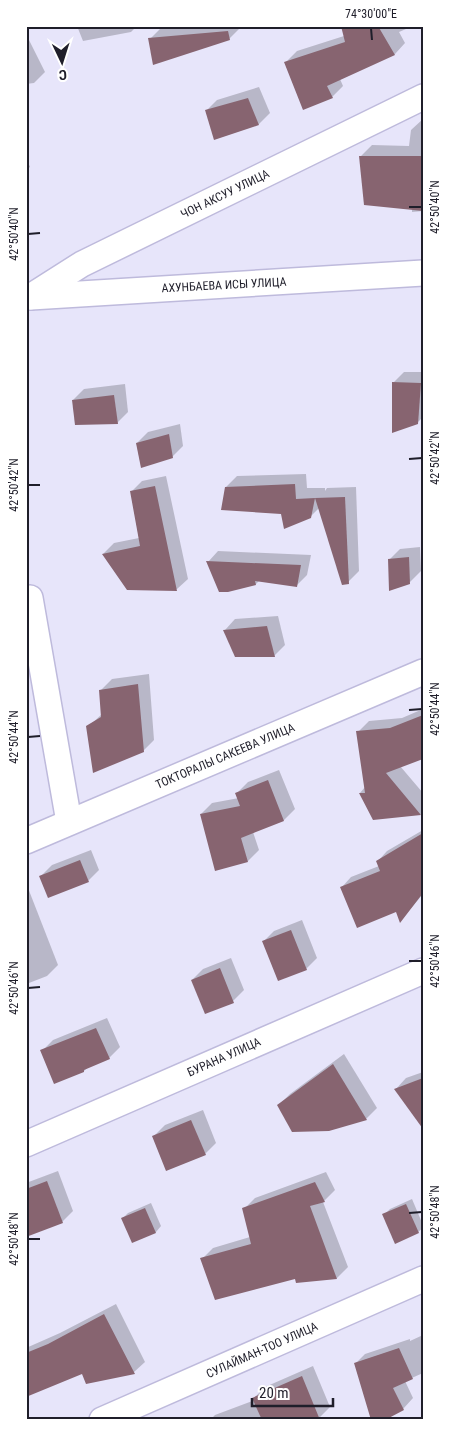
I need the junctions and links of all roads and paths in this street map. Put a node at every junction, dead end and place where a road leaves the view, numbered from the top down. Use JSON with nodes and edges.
{"nodes":[{"id":1,"x":423,"y":97,"type":"edge"},
{"id":2,"x":423,"y":273,"type":"edge"},
{"id":3,"x":28,"y":297,"type":"edge"},
{"id":4,"x":30,"y":598,"type":"dead end"},
{"id":5,"x":423,"y":672,"type":"edge"},
{"id":6,"x":69,"y":822,"type":"junction"},
{"id":7,"x":26,"y":841,"type":"edge"},
{"id":8,"x":423,"y":971,"type":"edge"},
{"id":9,"x":26,"y":1144,"type":"edge"},
{"id":10,"x":423,"y":1279,"type":"edge"},
{"id":11,"x":102,"y":1420,"type":"edge"}],
"edges":[{"from":1,"to":3,"type":"street","name":"ЧОН АКСУУ УЛИЦА"},
{"from":2,"to":3,"type":"street","name":"АХУНБАЕВА ИСЫ УЛИЦА"},
{"from":4,"to":6,"type":"street"},
{"from":5,"to":6,"type":"street","name":"ТОКТОРАЛЫ САКЕЕВА УЛИЦА"},
{"from":6,"to":7,"type":"street","name":"ТОКТОРАЛЫ САКЕЕВА УЛИЦА"},
{"from":8,"to":9,"type":"street","name":"БУРАНА УЛИЦА"},
{"from":10,"to":11,"type":"street","name":"СУЛАЙМАН-ТОО УЛИЦА"}]}
